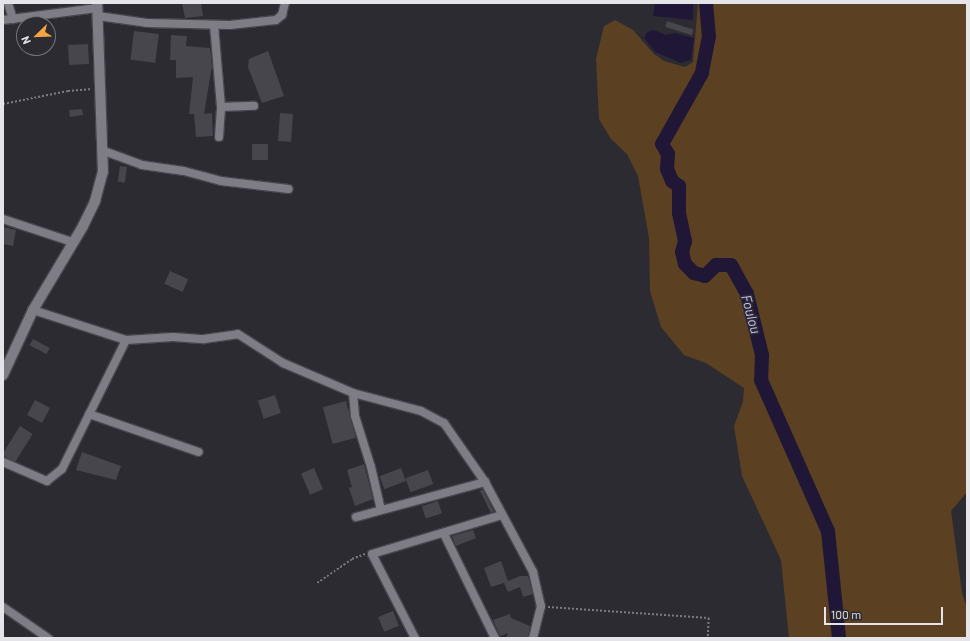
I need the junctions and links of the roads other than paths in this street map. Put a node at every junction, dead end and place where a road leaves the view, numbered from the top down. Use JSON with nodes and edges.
{"nodes":[{"id":1,"x":8,"y":3,"type":"edge"},
{"id":2,"x":285,"y":3,"type":"edge"},
{"id":3,"x":97,"y":9,"type":"edge"},
{"id":4,"x":13,"y":19,"type":"junction"},
{"id":5,"x":3,"y":20,"type":"edge"},
{"id":6,"x":214,"y":25,"type":"junction"},
{"id":7,"x":254,"y":106,"type":"dead end"},
{"id":8,"x":221,"y":107,"type":"junction"},
{"id":9,"x":219,"y":137,"type":"dead end"},
{"id":10,"x":104,"y":151,"type":"junction"},
{"id":11,"x":289,"y":189,"type":"dead end"},
{"id":12,"x":3,"y":219,"type":"edge"},
{"id":13,"x":72,"y":242,"type":"junction"},
{"id":14,"x":33,"y":310,"type":"junction"},
{"id":15,"x":126,"y":340,"type":"junction"},
{"id":16,"x":3,"y":375,"type":"edge"},
{"id":17,"x":353,"y":393,"type":"junction"},
{"id":18,"x":89,"y":414,"type":"junction"},
{"id":19,"x":199,"y":452,"type":"dead end"},
{"id":20,"x":3,"y":462,"type":"edge"},
{"id":21,"x":485,"y":482,"type":"junction"},
{"id":22,"x":381,"y":510,"type":"junction"},
{"id":23,"x":502,"y":515,"type":"junction"},
{"id":24,"x":356,"y":517,"type":"dead end"},
{"id":25,"x":444,"y":534,"type":"junction"},
{"id":26,"x":3,"y":607,"type":"edge"},
{"id":27,"x":48,"y":638,"type":"edge"},
{"id":28,"x":415,"y":638,"type":"edge"},
{"id":29,"x":495,"y":638,"type":"edge"},
{"id":30,"x":533,"y":638,"type":"edge"}],
"edges":[{"from":1,"to":4,"type":"street"},
{"from":2,"to":6,"type":"street"},
{"from":3,"to":4,"type":"street"},
{"from":3,"to":6,"type":"street"},
{"from":3,"to":10,"type":"street"},
{"from":4,"to":5,"type":"street"},
{"from":6,"to":8,"type":"street"},
{"from":7,"to":8,"type":"street"},
{"from":8,"to":9,"type":"street"},
{"from":10,"to":11,"type":"street"},
{"from":10,"to":13,"type":"street"},
{"from":12,"to":13,"type":"street"},
{"from":13,"to":14,"type":"street"},
{"from":14,"to":15,"type":"street"},
{"from":14,"to":16,"type":"street"},
{"from":15,"to":17,"type":"street"},
{"from":15,"to":18,"type":"street"},
{"from":17,"to":21,"type":"street"},
{"from":17,"to":22,"type":"street"},
{"from":18,"to":19,"type":"street"},
{"from":18,"to":20,"type":"street"},
{"from":21,"to":22,"type":"street"},
{"from":21,"to":23,"type":"street"},
{"from":22,"to":24,"type":"street"},
{"from":23,"to":25,"type":"street"},
{"from":23,"to":30,"type":"street"},
{"from":25,"to":28,"type":"street"},
{"from":25,"to":29,"type":"street"},
{"from":26,"to":27,"type":"street"}]}
